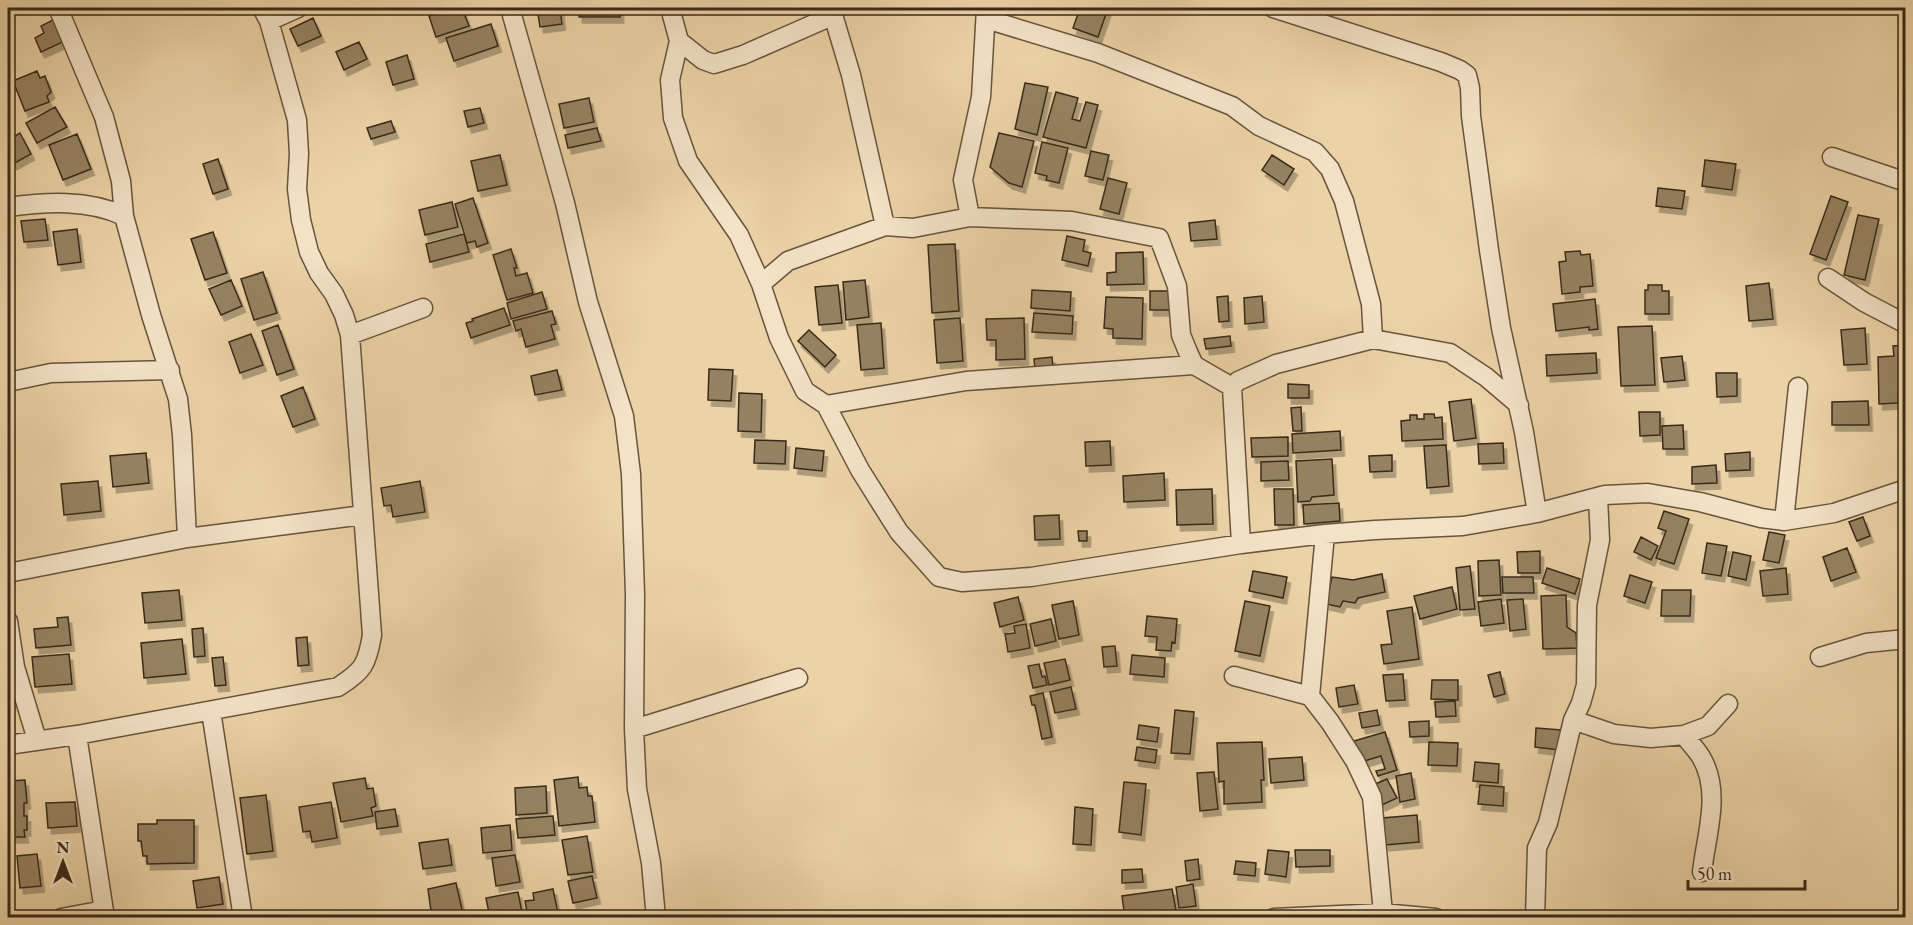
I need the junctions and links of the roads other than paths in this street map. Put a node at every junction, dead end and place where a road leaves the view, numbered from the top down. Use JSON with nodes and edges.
{"nodes":[{"id":1,"x":58,"y":8,"type":"edge"},
{"id":2,"x":298,"y":8,"type":"edge"},
{"id":3,"x":510,"y":8,"type":"edge"},
{"id":4,"x":670,"y":8,"type":"edge"},
{"id":5,"x":1273,"y":8,"type":"edge"},
{"id":6,"x":832,"y":12,"type":"edge"},
{"id":7,"x":986,"y":13,"type":"edge"},
{"id":8,"x":265,"y":14,"type":"edge"},
{"id":9,"x":679,"y":41,"type":"junction"},
{"id":10,"x":1832,"y":158,"type":"dead end"},
{"id":11,"x":1905,"y":182,"type":"edge"},
{"id":12,"x":8,"y":207,"type":"edge"},
{"id":13,"x":124,"y":216,"type":"junction"},
{"id":14,"x":970,"y":217,"type":"junction"},
{"id":15,"x":885,"y":226,"type":"junction"},
{"id":16,"x":1828,"y":278,"type":"dead end"},
{"id":17,"x":761,"y":284,"type":"junction"},
{"id":18,"x":423,"y":309,"type":"dead end"},
{"id":19,"x":1905,"y":324,"type":"edge"},
{"id":20,"x":350,"y":335,"type":"junction"},
{"id":21,"x":1373,"y":339,"type":"junction"},
{"id":22,"x":1194,"y":365,"type":"junction"},
{"id":23,"x":170,"y":370,"type":"junction"},
{"id":24,"x":8,"y":382,"type":"edge"},
{"id":25,"x":1232,"y":387,"type":"junction"},
{"id":26,"x":1798,"y":387,"type":"dead end"},
{"id":27,"x":826,"y":405,"type":"junction"},
{"id":28,"x":1519,"y":405,"type":"junction"},
{"id":29,"x":1905,"y":489,"type":"edge"},
{"id":30,"x":1598,"y":497,"type":"junction"},
{"id":31,"x":1537,"y":513,"type":"junction"},
{"id":32,"x":363,"y":515,"type":"junction"},
{"id":33,"x":1784,"y":521,"type":"junction"},
{"id":34,"x":1325,"y":534,"type":"junction"},
{"id":35,"x":187,"y":538,"type":"junction"},
{"id":36,"x":1242,"y":544,"type":"junction"},
{"id":37,"x":8,"y":573,"type":"edge"},
{"id":38,"x":8,"y":621,"type":"edge"},
{"id":39,"x":1905,"y":639,"type":"edge"},
{"id":40,"x":1820,"y":657,"type":"dead end"},
{"id":41,"x":1234,"y":676,"type":"dead end"},
{"id":42,"x":798,"y":678,"type":"dead end"},
{"id":43,"x":1310,"y":696,"type":"junction"},
{"id":44,"x":1728,"y":704,"type":"dead end"},
{"id":45,"x":211,"y":711,"type":"junction"},
{"id":46,"x":1573,"y":720,"type":"junction"},
{"id":47,"x":634,"y":729,"type":"junction"},
{"id":48,"x":77,"y":735,"type":"junction"},
{"id":49,"x":1684,"y":735,"type":"junction"},
{"id":50,"x":37,"y":740,"type":"junction"},
{"id":51,"x":8,"y":745,"type":"edge"},
{"id":52,"x":1702,"y":872,"type":"dead end"},
{"id":53,"x":1383,"y":913,"type":"junction"},
{"id":54,"x":105,"y":914,"type":"edge"},
{"id":55,"x":1434,"y":917,"type":"edge"},
{"id":56,"x":62,"y":918,"type":"edge"},
{"id":57,"x":243,"y":918,"type":"edge"},
{"id":58,"x":656,"y":918,"type":"edge"},
{"id":59,"x":1274,"y":918,"type":"edge"},
{"id":60,"x":1535,"y":918,"type":"edge"}],
"edges":[{"from":1,"to":13,"type":"street"},
{"from":2,"to":8,"type":"street"},
{"from":3,"to":47,"type":"street"},
{"from":4,"to":9,"type":"street"},
{"from":5,"to":28,"type":"street"},
{"from":6,"to":9,"type":"street"},
{"from":6,"to":15,"type":"street"},
{"from":7,"to":14,"type":"street"},
{"from":7,"to":21,"type":"street"},
{"from":8,"to":20,"type":"street"},
{"from":9,"to":17,"type":"street"},
{"from":10,"to":11,"type":"street"},
{"from":12,"to":13,"type":"street"},
{"from":13,"to":23,"type":"street"},
{"from":14,"to":15,"type":"street"},
{"from":14,"to":22,"type":"street"},
{"from":15,"to":17,"type":"street"},
{"from":16,"to":19,"type":"street"},
{"from":17,"to":27,"type":"street"},
{"from":18,"to":20,"type":"street"},
{"from":20,"to":32,"type":"street"},
{"from":21,"to":25,"type":"street"},
{"from":21,"to":28,"type":"street"},
{"from":22,"to":25,"type":"street"},
{"from":22,"to":27,"type":"street"},
{"from":23,"to":24,"type":"street"},
{"from":23,"to":35,"type":"street"},
{"from":25,"to":36,"type":"street"},
{"from":26,"to":33,"type":"street"},
{"from":27,"to":36,"type":"street"},
{"from":28,"to":31,"type":"street"},
{"from":29,"to":33,"type":"street"},
{"from":30,"to":31,"type":"street"},
{"from":30,"to":33,"type":"street"},
{"from":30,"to":46,"type":"street"},
{"from":31,"to":34,"type":"street"},
{"from":32,"to":35,"type":"street"},
{"from":32,"to":45,"type":"street"},
{"from":34,"to":36,"type":"street"},
{"from":34,"to":43,"type":"street"},
{"from":35,"to":37,"type":"street"},
{"from":38,"to":50,"type":"street"},
{"from":39,"to":40,"type":"street"},
{"from":41,"to":43,"type":"street"},
{"from":42,"to":47,"type":"street"},
{"from":43,"to":53,"type":"street"},
{"from":44,"to":49,"type":"street"},
{"from":45,"to":48,"type":"street"},
{"from":45,"to":57,"type":"street"},
{"from":46,"to":49,"type":"street"},
{"from":46,"to":60,"type":"street"},
{"from":47,"to":58,"type":"street"},
{"from":48,"to":50,"type":"street"},
{"from":48,"to":54,"type":"street"},
{"from":49,"to":52,"type":"street"},
{"from":50,"to":51,"type":"street"},
{"from":53,"to":55,"type":"street"},
{"from":53,"to":59,"type":"street"},
{"from":54,"to":56,"type":"street"}]}
